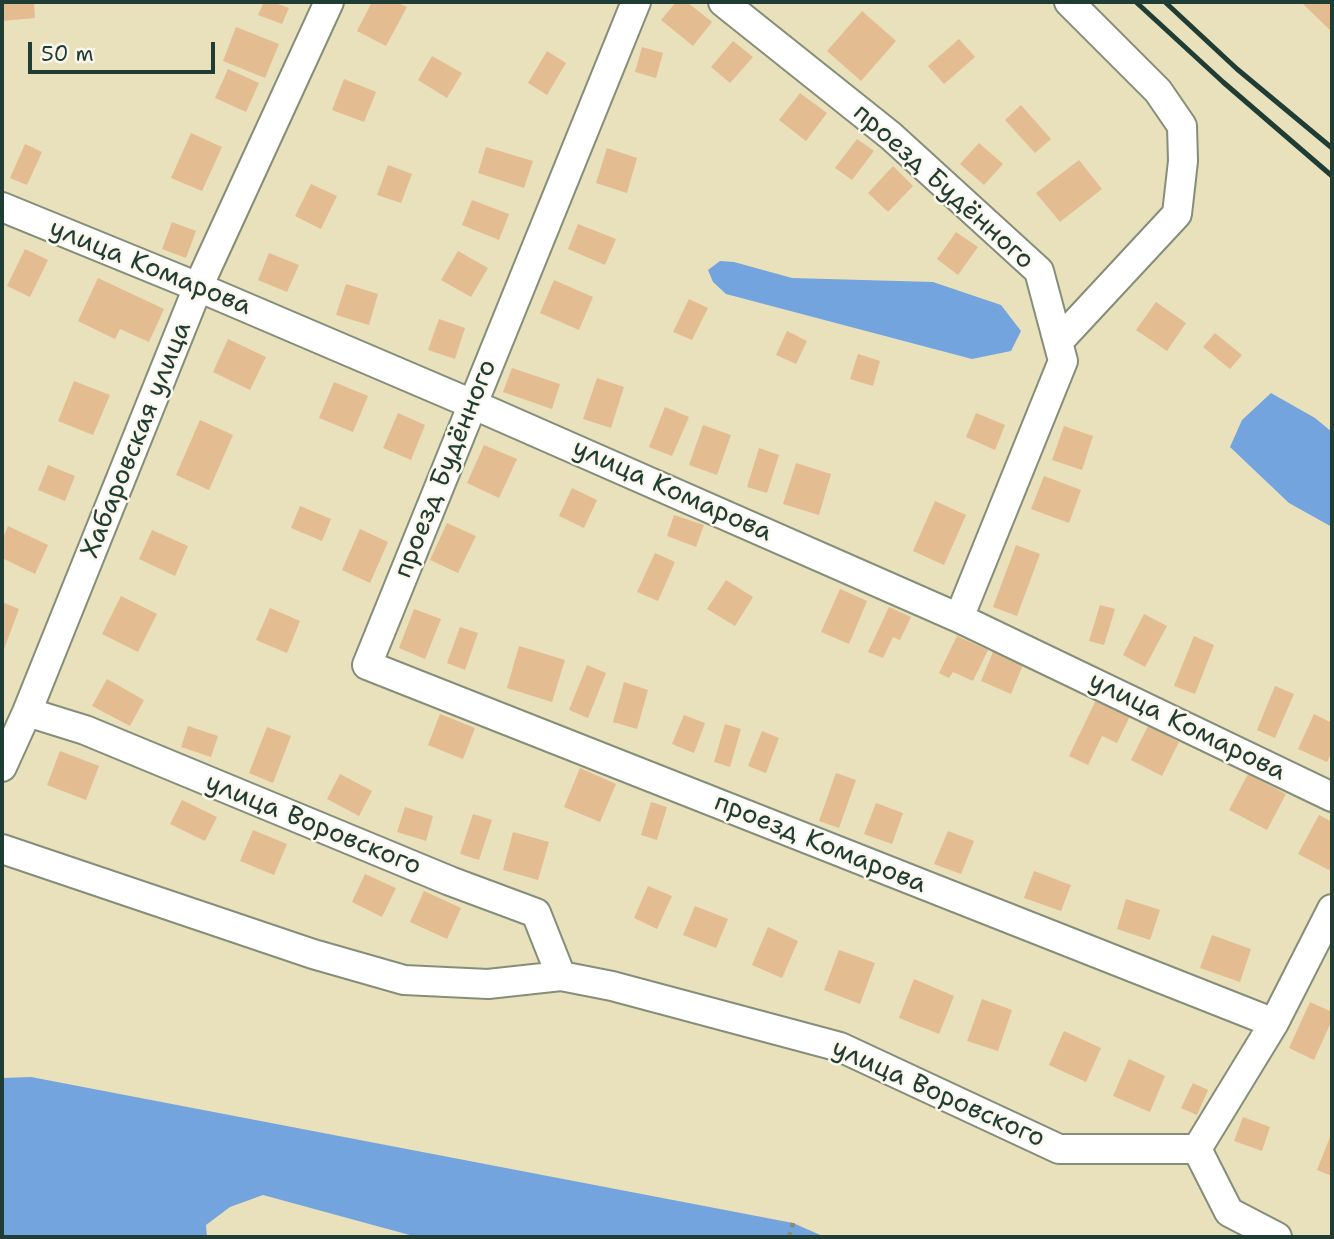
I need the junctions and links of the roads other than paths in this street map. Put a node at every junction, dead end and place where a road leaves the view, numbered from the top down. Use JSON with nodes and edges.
{"nodes":[{"id":1,"x":330,"y":2,"type":"edge"},
{"id":2,"x":636,"y":2,"type":"edge"},
{"id":3,"x":723,"y":2,"type":"edge"},
{"id":4,"x":1069,"y":2,"type":"edge"},
{"id":5,"x":2,"y":207,"type":"edge"},
{"id":6,"x":198,"y":287,"type":"junction"},
{"id":7,"x":1058,"y":342,"type":"junction"},
{"id":8,"x":472,"y":404,"type":"junction"},
{"id":9,"x":959,"y":618,"type":"junction"},
{"id":10,"x":367,"y":665,"type":"joint"},
{"id":11,"x":27,"y":712,"type":"junction"},
{"id":12,"x":2,"y":766,"type":"edge"},
{"id":13,"x":1332,"y":797,"type":"edge"},
{"id":14,"x":2,"y":849,"type":"edge"},
{"id":15,"x":1332,"y":909,"type":"edge"},
{"id":16,"x":561,"y":976,"type":"junction"},
{"id":17,"x":1274,"y":1023,"type":"junction"},
{"id":18,"x":1197,"y":1149,"type":"junction"},
{"id":19,"x":1277,"y":1237,"type":"edge"}],
"edges":[{"from":1,"to":6,"type":"street","name":"Хабаровская улица"},
{"from":2,"to":8,"type":"street","name":"проезд Будённого"},
{"from":3,"to":7,"type":"street","name":"проезд Будённого"},
{"from":4,"to":7,"type":"street"},
{"from":5,"to":6,"type":"street","name":"улица Комарова"},
{"from":6,"to":8,"type":"street","name":"улица Комарова"},
{"from":6,"to":11,"type":"street","name":"Хабаровская улица"},
{"from":7,"to":9,"type":"street","name":"проезд Будённого"},
{"from":8,"to":9,"type":"street","name":"улица Комарова"},
{"from":8,"to":10,"type":"street","name":"проезд Будённого"},
{"from":9,"to":13,"type":"street","name":"улица Комарова"},
{"from":10,"to":17,"type":"street","name":"проезд Комарова"},
{"from":11,"to":12,"type":"street","name":"Хабаровская улица"},
{"from":11,"to":16,"type":"street","name":"улица Воровского"},
{"from":14,"to":16,"type":"street","name":"улица Воровского"},
{"from":15,"to":17,"type":"street"},
{"from":16,"to":18,"type":"street","name":"улица Воровского"},
{"from":17,"to":18,"type":"street"},
{"from":18,"to":19,"type":"street"}]}
